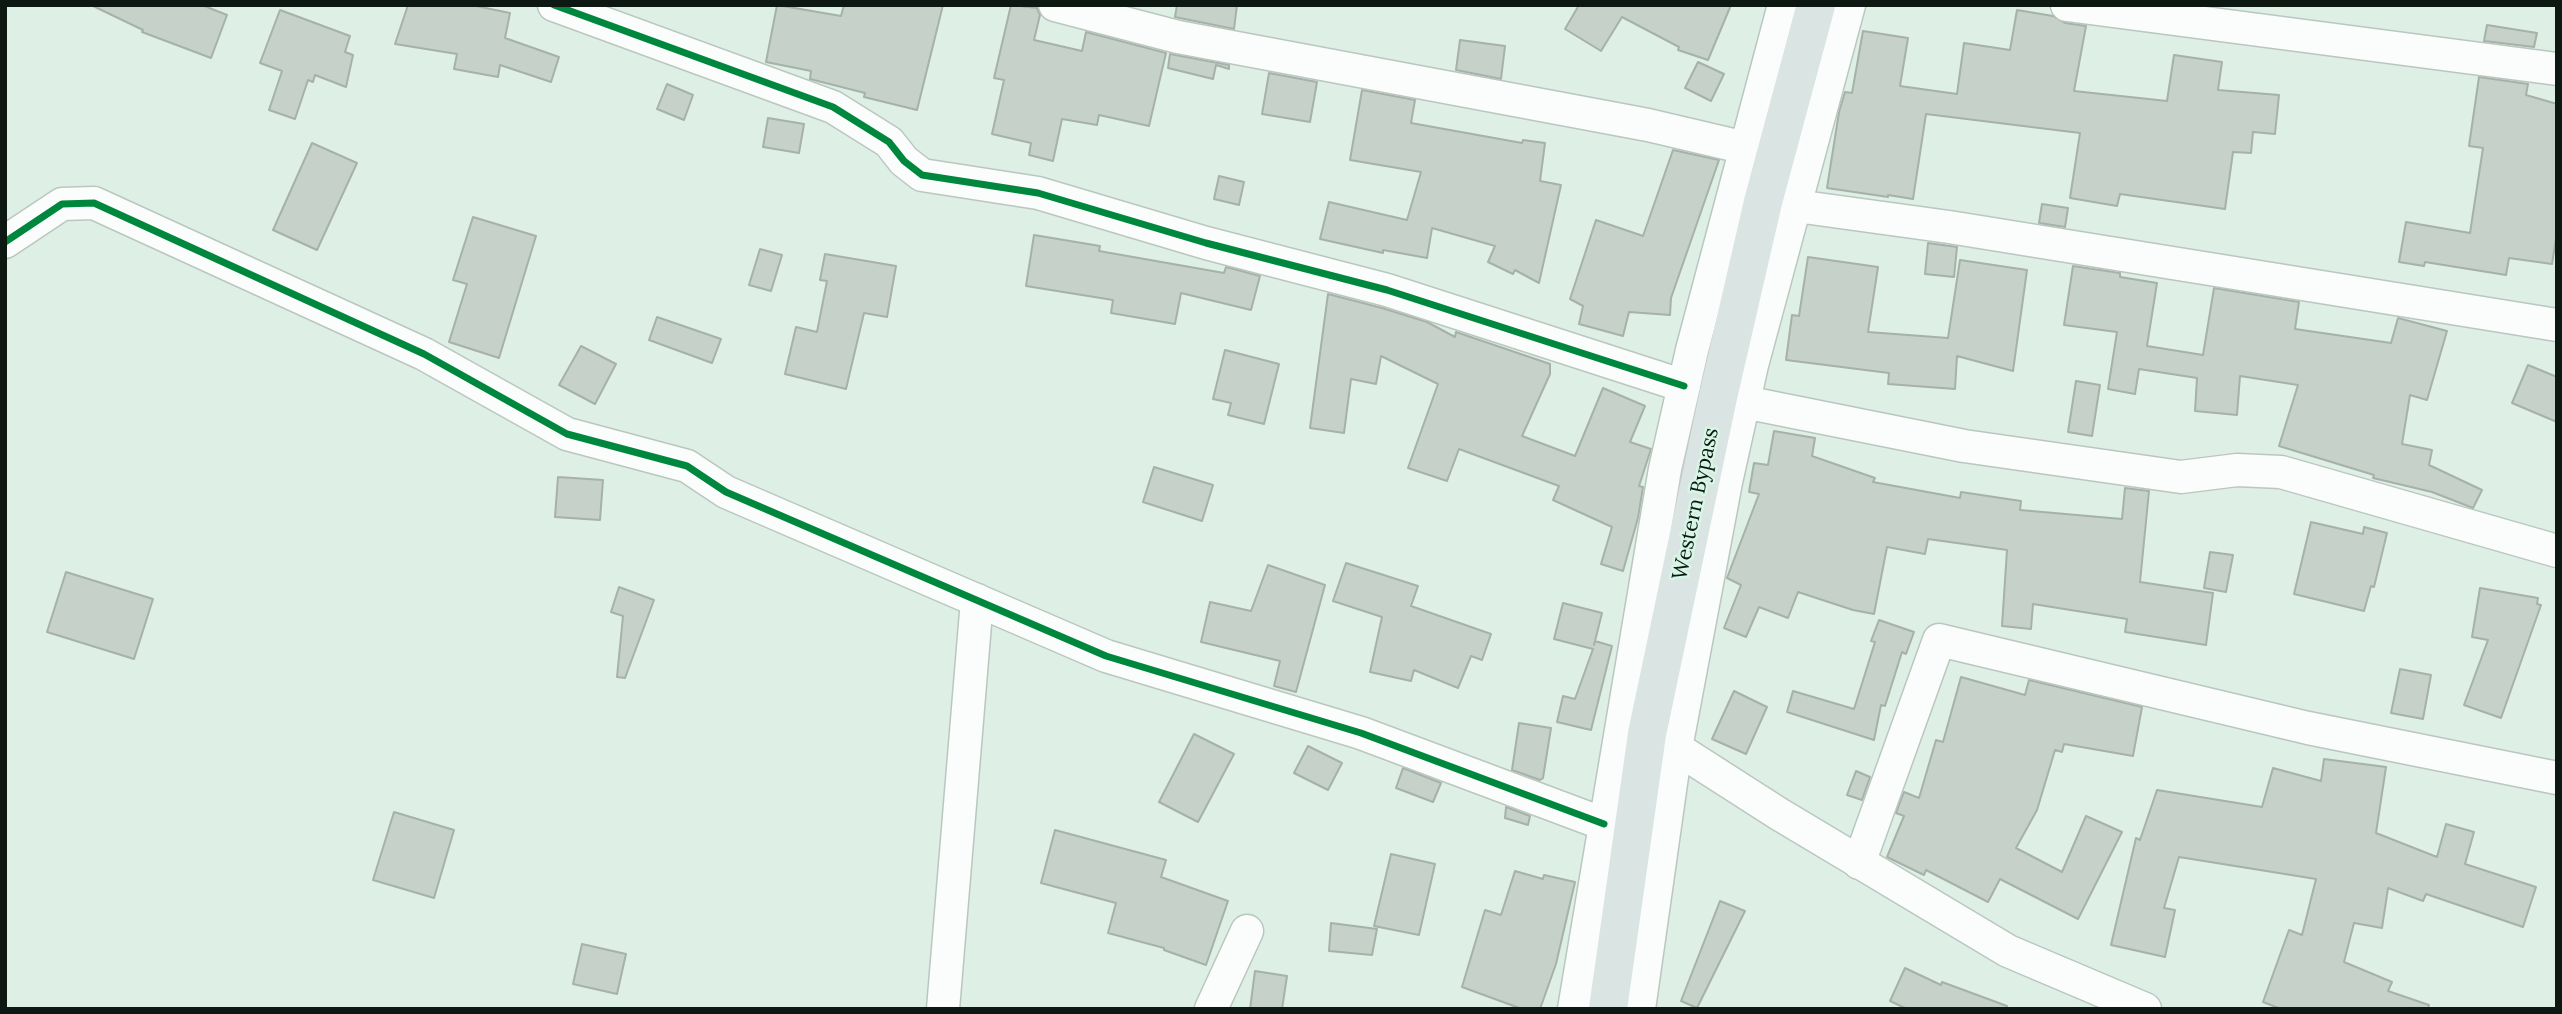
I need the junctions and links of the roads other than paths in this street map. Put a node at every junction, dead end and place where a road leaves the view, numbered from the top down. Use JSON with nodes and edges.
{"nodes":[{"id":1,"x":554,"y":5,"type":"edge"},
{"id":2,"x":1055,"y":5,"type":"edge"},
{"id":3,"x":1784,"y":5,"type":"edge"},
{"id":4,"x":1816,"y":5,"type":"edge"},
{"id":5,"x":1849,"y":5,"type":"edge"},
{"id":6,"x":2067,"y":5,"type":"edge"},
{"id":7,"x":2557,"y":69,"type":"edge"},
{"id":8,"x":1746,"y":148,"type":"junction"},
{"id":9,"x":1796,"y":206,"type":"junction"},
{"id":10,"x":5,"y":242,"type":"edge"},
{"id":11,"x":2557,"y":325,"type":"edge"},
{"id":12,"x":1684,"y":386,"type":"junction"},
{"id":13,"x":1744,"y":402,"type":"junction"},
{"id":14,"x":2557,"y":551,"type":"edge"},
{"id":15,"x":977,"y":600,"type":"junction"},
{"id":16,"x":1676,"y":748,"type":"junction"},
{"id":17,"x":2557,"y":778,"type":"edge"},
{"id":18,"x":1604,"y":824,"type":"junction"},
{"id":19,"x":1859,"y":863,"type":"junction"},
{"id":20,"x":1247,"y":931,"type":"dead end"},
{"id":21,"x":943,"y":1009,"type":"edge"},
{"id":22,"x":1211,"y":1009,"type":"edge"},
{"id":23,"x":1574,"y":1009,"type":"edge"},
{"id":24,"x":1608,"y":1009,"type":"edge"},
{"id":25,"x":1639,"y":1009,"type":"edge"},
{"id":26,"x":2145,"y":1009,"type":"edge"}],
"edges":[{"from":1,"to":12,"type":"street"},
{"from":2,"to":8,"type":"street"},
{"from":3,"to":8,"type":"street"},
{"from":4,"to":24,"type":"main road","name":"Western Bypass"},
{"from":5,"to":9,"type":"street"},
{"from":6,"to":7,"type":"street"},
{"from":8,"to":12,"type":"street"},
{"from":9,"to":11,"type":"street"},
{"from":9,"to":13,"type":"street"},
{"from":10,"to":15,"type":"street"},
{"from":12,"to":18,"type":"street"},
{"from":13,"to":14,"type":"street"},
{"from":13,"to":16,"type":"street"},
{"from":15,"to":18,"type":"street"},
{"from":15,"to":21,"type":"street"},
{"from":16,"to":19,"type":"street"},
{"from":16,"to":25,"type":"street"},
{"from":17,"to":19,"type":"street"},
{"from":18,"to":23,"type":"street"},
{"from":19,"to":26,"type":"street"},
{"from":20,"to":22,"type":"street"}]}
